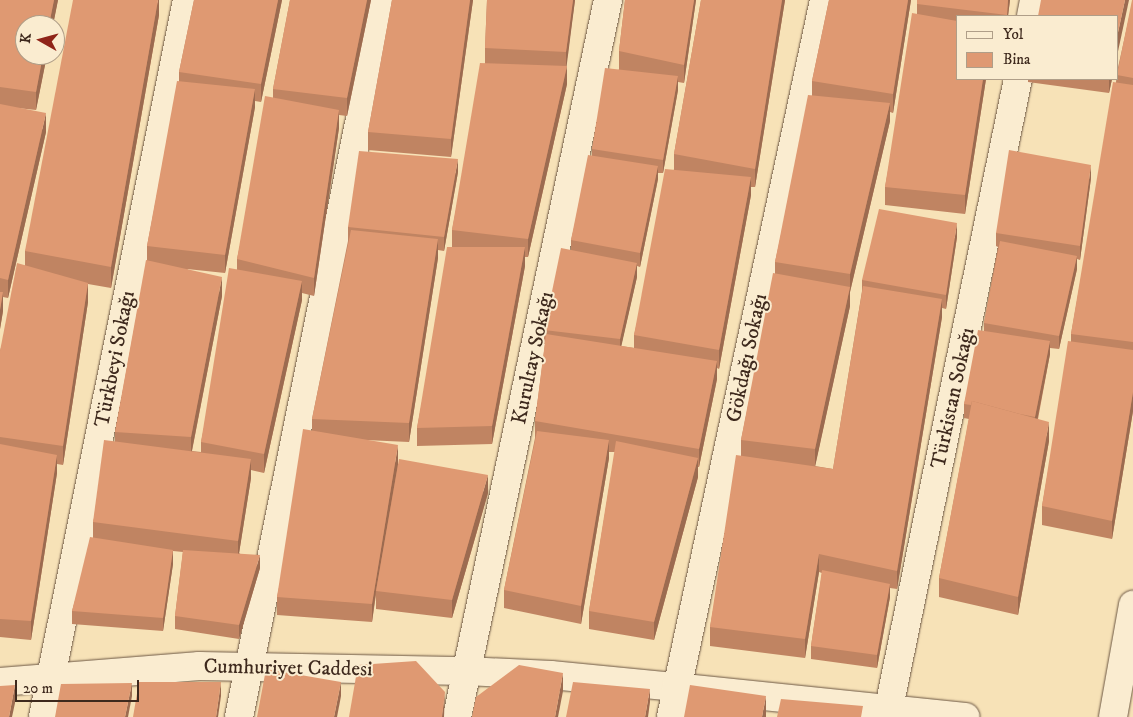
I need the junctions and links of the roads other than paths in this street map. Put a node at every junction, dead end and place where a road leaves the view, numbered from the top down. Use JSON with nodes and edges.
{"nodes":[{"id":1,"x":187,"y":0,"type":"edge"},
{"id":2,"x":384,"y":0,"type":"edge"},
{"id":3,"x":608,"y":0,"type":"edge"},
{"id":4,"x":824,"y":0,"type":"edge"},
{"id":5,"x":1034,"y":0,"type":"edge"},
{"id":6,"x":1031,"y":15,"type":"edge"},
{"id":7,"x":1018,"y":80,"type":"edge"},
{"id":8,"x":1133,"y":605,"type":"edge"},
{"id":9,"x":249,"y":668,"type":"junction"},
{"id":10,"x":466,"y":671,"type":"junction"},
{"id":11,"x":51,"y":677,"type":"junction"},
{"id":12,"x":0,"y":682,"type":"edge"},
{"id":13,"x":676,"y":686,"type":"junction"},
{"id":14,"x":888,"y":713,"type":"edge"},
{"id":15,"x":43,"y":717,"type":"edge"},
{"id":16,"x":239,"y":717,"type":"edge"},
{"id":17,"x":457,"y":717,"type":"edge"},
{"id":18,"x":671,"y":717,"type":"edge"},
{"id":19,"x":965,"y":717,"type":"edge"},
{"id":20,"x":1113,"y":717,"type":"edge"}],
"edges":[{"from":1,"to":11,"type":"street","name":"Türkbeyi Sokağı"},
{"from":2,"to":9,"type":"street"},
{"from":3,"to":10,"type":"street","name":"Kurultay Sokağı"},
{"from":4,"to":13,"type":"street","name":"Gökdağı Sokağı"},
{"from":5,"to":6,"type":"street"},
{"from":7,"to":14,"type":"street","name":"Türkistan Sokağı"},
{"from":8,"to":20,"type":"street"},
{"from":9,"to":10,"type":"street","name":"Cumhuriyet Caddesi"},
{"from":9,"to":11,"type":"street","name":"Cumhuriyet Caddesi"},
{"from":9,"to":16,"type":"street"},
{"from":10,"to":13,"type":"street","name":"Cumhuriyet Caddesi"},
{"from":10,"to":17,"type":"street","name":"Kurultay Sokağı"},
{"from":11,"to":12,"type":"street","name":"Cumhuriyet Caddesi"},
{"from":11,"to":15,"type":"street","name":"Türkbeyi Sokağı"},
{"from":13,"to":14,"type":"street","name":"Cumhuriyet Caddesi"},
{"from":13,"to":18,"type":"street","name":"Gökdağı Sokağı"},
{"from":14,"to":19,"type":"street","name":"Cumhuriyet Caddesi"}]}
